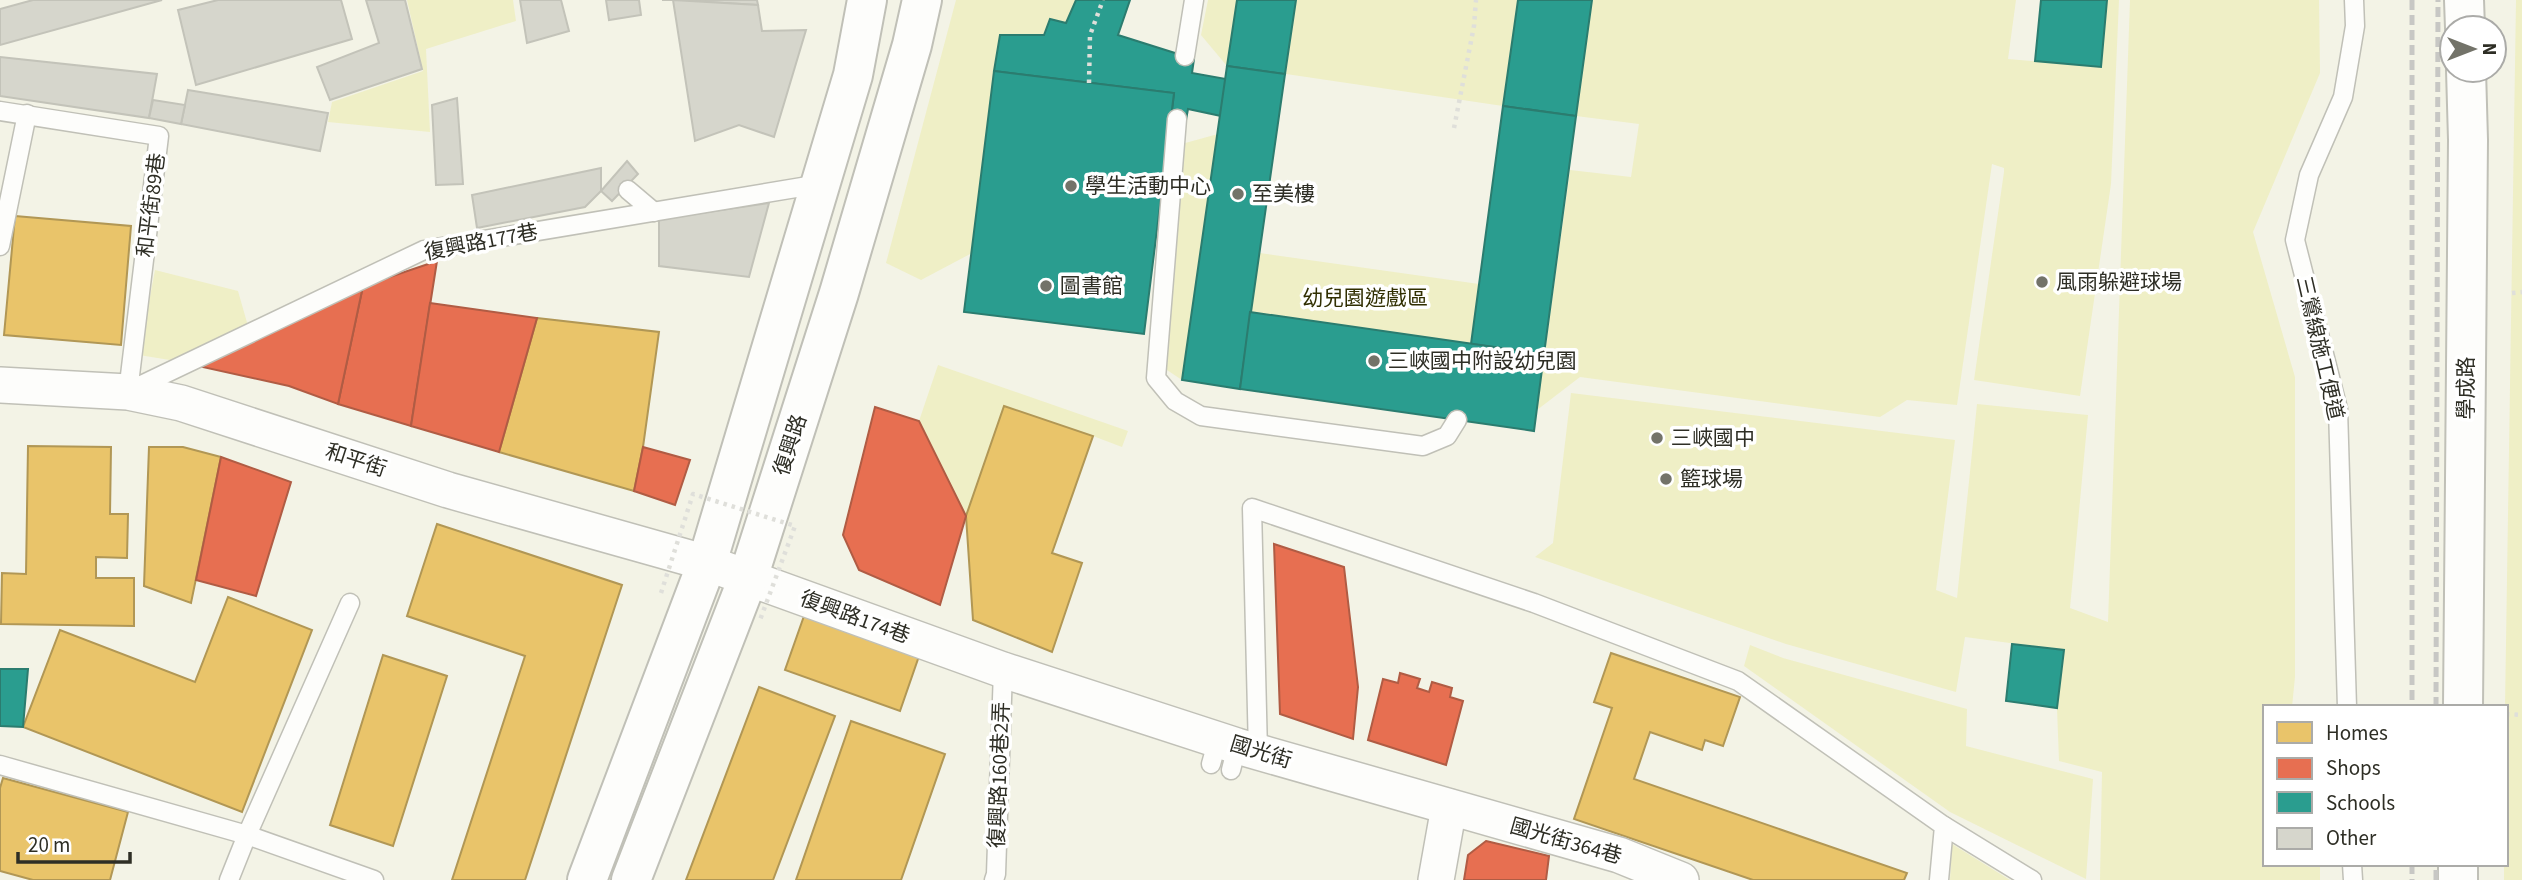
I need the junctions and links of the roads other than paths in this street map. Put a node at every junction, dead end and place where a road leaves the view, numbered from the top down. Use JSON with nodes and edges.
{"nodes":[{"id":1,"x":867,"y":0,"type":"edge"},
{"id":2,"x":922,"y":0,"type":"edge"},
{"id":3,"x":1194,"y":0,"type":"edge"},
{"id":4,"x":2354,"y":0,"type":"edge"},
{"id":5,"x":1185,"y":56,"type":"dead end"},
{"id":6,"x":2466,"y":84,"type":"edge"},
{"id":7,"x":0,"y":111,"type":"edge"},
{"id":8,"x":27,"y":114,"type":"junction"},
{"id":9,"x":1177,"y":119,"type":"dead end"},
{"id":10,"x":821,"y":184,"type":"junction"},
{"id":11,"x":628,"y":190,"type":"dead end"},
{"id":12,"x":654,"y":212,"type":"junction"},
{"id":13,"x":0,"y":246,"type":"edge"},
{"id":14,"x":0,"y":385,"type":"edge"},
{"id":15,"x":128,"y":392,"type":"junction"},
{"id":16,"x":1457,"y":420,"type":"dead end"},
{"id":17,"x":707,"y":564,"type":"junction"},
{"id":18,"x":748,"y":578,"type":"junction"},
{"id":19,"x":350,"y":603,"type":"dead end"},
{"id":20,"x":1003,"y":670,"type":"junction"},
{"id":21,"x":2347,"y":705,"type":"edge"},
{"id":22,"x":2463,"y":705,"type":"edge"},
{"id":23,"x":1231,"y":754,"type":"junction"},
{"id":24,"x":0,"y":765,"type":"edge"},
{"id":25,"x":1449,"y":807,"type":"junction"},
{"id":26,"x":1944,"y":826,"type":"junction"},
{"id":27,"x":247,"y":835,"type":"junction"},
{"id":28,"x":229,"y":880,"type":"edge"},
{"id":29,"x":374,"y":880,"type":"edge"},
{"id":30,"x":587,"y":880,"type":"edge"},
{"id":31,"x":631,"y":880,"type":"edge"},
{"id":32,"x":993,"y":880,"type":"edge"},
{"id":33,"x":1436,"y":880,"type":"edge"},
{"id":34,"x":1681,"y":880,"type":"edge"},
{"id":35,"x":1939,"y":880,"type":"edge"},
{"id":36,"x":2032,"y":880,"type":"edge"}],
"edges":[{"from":1,"to":10,"type":"main road"},
{"from":2,"to":18,"type":"main road","name":"復興路"},
{"from":3,"to":5,"type":"lane"},
{"from":4,"to":21,"type":"lane","name":"三鶯線施工便道"},
{"from":6,"to":22,"type":"main road","name":"學成路"},
{"from":7,"to":8,"type":"lane","name":"和平街89巷"},
{"from":8,"to":13,"type":"lane"},
{"from":8,"to":15,"type":"lane","name":"和平街89巷"},
{"from":9,"to":16,"type":"lane"},
{"from":10,"to":12,"type":"lane","name":"復興路177巷"},
{"from":10,"to":17,"type":"main road"},
{"from":11,"to":12,"type":"lane"},
{"from":12,"to":15,"type":"lane","name":"復興路177巷"},
{"from":14,"to":15,"type":"street","name":"和平街"},
{"from":15,"to":17,"type":"street","name":"和平街"},
{"from":17,"to":18,"type":"street","name":"復興路174巷"},
{"from":17,"to":30,"type":"main road"},
{"from":18,"to":20,"type":"street","name":"復興路174巷"},
{"from":18,"to":31,"type":"main road","name":"復興路"},
{"from":19,"to":27,"type":"lane"},
{"from":20,"to":23,"type":"street","name":"國光街"},
{"from":20,"to":32,"type":"lane","name":"復興路160巷2弄"},
{"from":23,"to":25,"type":"street","name":"國光街"},
{"from":23,"to":26,"type":"lane"},
{"from":24,"to":27,"type":"lane"},
{"from":25,"to":33,"type":"street"},
{"from":25,"to":34,"type":"street","name":"國光街364巷"},
{"from":26,"to":35,"type":"lane"},
{"from":26,"to":36,"type":"lane"},
{"from":27,"to":28,"type":"lane"},
{"from":27,"to":29,"type":"lane"}]}
